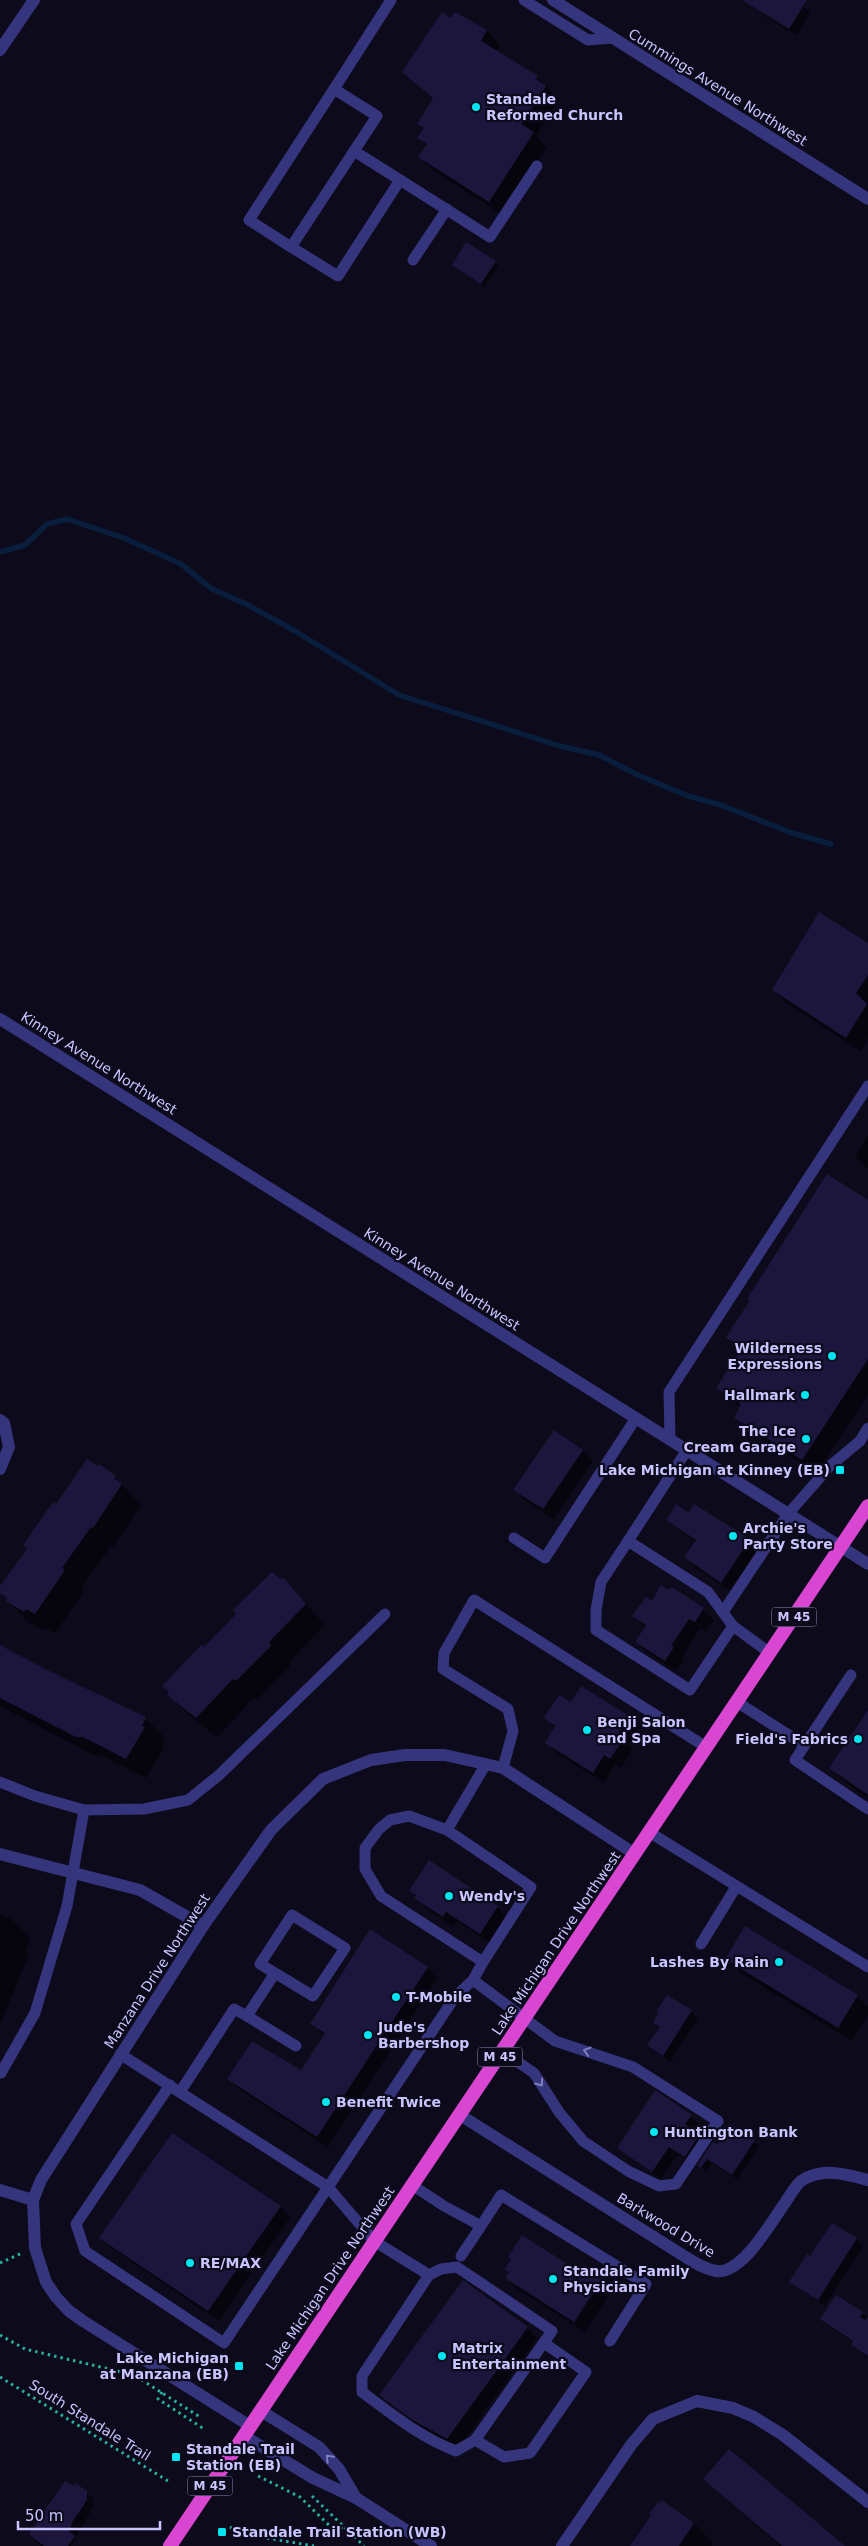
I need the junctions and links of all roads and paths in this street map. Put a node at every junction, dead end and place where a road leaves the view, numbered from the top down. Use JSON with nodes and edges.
{"nodes":[{"id":1,"x":34,"y":0,"type":"edge"},
{"id":2,"x":391,"y":0,"type":"edge"},
{"id":3,"x":524,"y":0,"type":"edge"},
{"id":4,"x":553,"y":0,"type":"edge"},
{"id":5,"x":612,"y":38,"type":"junction"},
{"id":6,"x":0,"y":50,"type":"edge"},
{"id":7,"x":334,"y":89,"type":"junction"},
{"id":8,"x":354,"y":151,"type":"junction"},
{"id":9,"x":537,"y":166,"type":"dead end"},
{"id":10,"x":400,"y":180,"type":"junction"},
{"id":11,"x":868,"y":199,"type":"edge"},
{"id":12,"x":447,"y":209,"type":"junction"},
{"id":13,"x":291,"y":246,"type":"junction"},
{"id":14,"x":413,"y":260,"type":"dead end"},
{"id":15,"x":0,"y":1019,"type":"edge"},
{"id":16,"x":868,"y":1088,"type":"edge"},
{"id":17,"x":636,"y":1418,"type":"junction"},
{"id":18,"x":0,"y":1420,"type":"edge"},
{"id":19,"x":868,"y":1428,"type":"edge"},
{"id":20,"x":670,"y":1440,"type":"junction"},
{"id":21,"x":687,"y":1450,"type":"junction"},
{"id":22,"x":0,"y":1469,"type":"edge"},
{"id":23,"x":868,"y":1506,"type":"edge"},
{"id":24,"x":788,"y":1514,"type":"junction"},
{"id":25,"x":514,"y":1538,"type":"dead end"},
{"id":26,"x":628,"y":1541,"type":"junction"},
{"id":27,"x":841,"y":1547,"type":"junction"},
{"id":28,"x":868,"y":1564,"type":"edge"},
{"id":29,"x":723,"y":1612,"type":"junction"},
{"id":30,"x":385,"y":1614,"type":"dead end"},
{"id":31,"x":733,"y":1626,"type":"junction"},
{"id":32,"x":770,"y":1653,"type":"junction"},
{"id":33,"x":851,"y":1675,"type":"dead end"},
{"id":34,"x":737,"y":1702,"type":"junction"},
{"id":35,"x":804,"y":1745,"type":"junction"},
{"id":36,"x":706,"y":1747,"type":"junction"},
{"id":37,"x":486,"y":1764,"type":"junction"},
{"id":38,"x":503,"y":1768,"type":"junction"},
{"id":39,"x":0,"y":1782,"type":"edge"},
{"id":40,"x":868,"y":1809,"type":"edge"},
{"id":41,"x":84,"y":1810,"type":"junction"},
{"id":42,"x":446,"y":1830,"type":"junction"},
{"id":43,"x":649,"y":1832,"type":"junction"},
{"id":44,"x":0,"y":1854,"type":"edge"},
{"id":45,"x":635,"y":1854,"type":"junction"},
{"id":46,"x":73,"y":1873,"type":"junction"},
{"id":47,"x":736,"y":1887,"type":"junction"},
{"id":48,"x":203,"y":1926,"type":"junction"},
{"id":49,"x":701,"y":1944,"type":"dead end"},
{"id":50,"x":483,"y":1962,"type":"junction"},
{"id":51,"x":868,"y":1967,"type":"edge"},
{"id":52,"x":275,"y":1973,"type":"junction"},
{"id":53,"x":473,"y":1980,"type":"junction"},
{"id":54,"x":247,"y":2016,"type":"junction"},
{"id":55,"x":525,"y":2019,"type":"junction"},
{"id":56,"x":296,"y":2046,"type":"dead end"},
{"id":57,"x":503,"y":2052,"type":"junction"},
{"id":58,"x":120,"y":2054,"type":"junction"},
{"id":59,"x":1,"y":2073,"type":"edge"},
{"id":60,"x":170,"y":2085,"type":"junction"},
{"id":61,"x":180,"y":2092,"type":"junction"},
{"id":62,"x":460,"y":2115,"type":"junction"},
{"id":63,"x":868,"y":2180,"type":"edge"},
{"id":64,"x":412,"y":2185,"type":"junction"},
{"id":65,"x":328,"y":2187,"type":"junction"},
{"id":66,"x":0,"y":2190,"type":"edge"},
{"id":67,"x":33,"y":2200,"type":"junction"},
{"id":68,"x":481,"y":2226,"type":"junction"},
{"id":69,"x":374,"y":2241,"type":"junction"},
{"id":70,"x":35,"y":2248,"type":"junction"},
{"id":71,"x":461,"y":2256,"type":"dead end"},
{"id":72,"x":0,"y":2263,"type":"edge"},
{"id":73,"x":429,"y":2275,"type":"junction"},
{"id":74,"x":0,"y":2335,"type":"edge"},
{"id":75,"x":610,"y":2341,"type":"dead end"},
{"id":76,"x":544,"y":2343,"type":"junction"},
{"id":77,"x":0,"y":2377,"type":"edge"},
{"id":78,"x":162,"y":2392,"type":"junction"},
{"id":79,"x":260,"y":2410,"type":"junction"},
{"id":80,"x":200,"y":2417,"type":"dead end"},
{"id":81,"x":204,"y":2429,"type":"dead end"},
{"id":82,"x":247,"y":2431,"type":"junction"},
{"id":83,"x":475,"y":2440,"type":"junction"},
{"id":84,"x":258,"y":2476,"type":"dead end"},
{"id":85,"x":168,"y":2481,"type":"dead end"},
{"id":86,"x":306,"y":2490,"type":"dead end"},
{"id":87,"x":356,"y":2498,"type":"junction"},
{"id":88,"x":868,"y":2502,"type":"edge"},
{"id":89,"x":230,"y":2527,"type":"dead end"},
{"id":90,"x":342,"y":2527,"type":"junction"},
{"id":91,"x":170,"y":2546,"type":"edge"},
{"id":92,"x":314,"y":2546,"type":"edge"},
{"id":93,"x":364,"y":2546,"type":"edge"},
{"id":94,"x":431,"y":2546,"type":"edge"},
{"id":95,"x":562,"y":2546,"type":"edge"}],
"edges":[{"from":1,"to":6,"type":"street"},
{"from":2,"to":7,"type":"lane"},
{"from":3,"to":5,"type":"lane"},
{"from":4,"to":5,"type":"street","name":"Cummings Avenue Northwest"},
{"from":5,"to":11,"type":"street","name":"Cummings Avenue Northwest"},
{"from":7,"to":8,"type":"lane"},
{"from":7,"to":13,"type":"lane"},
{"from":8,"to":10,"type":"lane"},
{"from":8,"to":13,"type":"lane"},
{"from":9,"to":12,"type":"lane"},
{"from":10,"to":12,"type":"lane"},
{"from":10,"to":13,"type":"lane"},
{"from":12,"to":14,"type":"lane"},
{"from":15,"to":17,"type":"street","name":"Kinney Avenue Northwest"},
{"from":16,"to":20,"type":"lane"},
{"from":17,"to":20,"type":"street","name":"Kinney Avenue Northwest"},
{"from":17,"to":25,"type":"lane"},
{"from":18,"to":22,"type":"street"},
{"from":19,"to":24,"type":"lane"},
{"from":20,"to":21,"type":"street","name":"Kinney Avenue Northwest"},
{"from":21,"to":24,"type":"street","name":"Kinney Avenue Northwest"},
{"from":21,"to":26,"type":"lane"},
{"from":23,"to":27,"type":"highway","name":"Lake Michigan Drive Northwest","number":"M 45"},
{"from":24,"to":27,"type":"street","name":"Kinney Avenue Northwest"},
{"from":24,"to":29,"type":"lane"},
{"from":26,"to":29,"type":"lane"},
{"from":26,"to":31,"type":"lane"},
{"from":27,"to":28,"type":"street","name":"Kinney Avenue Northwest"},
{"from":27,"to":32,"type":"highway","name":"Lake Michigan Drive Northwest","number":"M 45"},
{"from":29,"to":31,"type":"lane"},
{"from":30,"to":41,"type":"lane"},
{"from":31,"to":32,"type":"lane"},
{"from":32,"to":34,"type":"highway","name":"Lake Michigan Drive Northwest","number":"M 45"},
{"from":33,"to":35,"type":"lane"},
{"from":34,"to":35,"type":"lane"},
{"from":34,"to":36,"type":"highway","name":"Lake Michigan Drive Northwest","number":"M 45"},
{"from":35,"to":40,"type":"lane"},
{"from":36,"to":38,"type":"lane"},
{"from":36,"to":43,"type":"highway","name":"Lake Michigan Drive Northwest","number":"M 45"},
{"from":37,"to":38,"type":"street","name":"Manzana Drive Northwest"},
{"from":37,"to":42,"type":"lane"},
{"from":37,"to":48,"type":"street","name":"Manzana Drive Northwest"},
{"from":38,"to":45,"type":"street","name":"Manzana Drive Northwest"},
{"from":39,"to":41,"type":"lane"},
{"from":41,"to":46,"type":"lane"},
{"from":42,"to":50,"type":"lane"},
{"from":42,"to":50,"type":"lane"},
{"from":43,"to":45,"type":"highway","name":"Lake Michigan Drive Northwest","number":"M 45"},
{"from":43,"to":47,"type":"lane"},
{"from":44,"to":46,"type":"street"},
{"from":45,"to":55,"type":"highway","name":"Lake Michigan Drive Northwest","number":"M 45"},
{"from":46,"to":48,"type":"street"},
{"from":46,"to":59,"type":"lane"},
{"from":47,"to":49,"type":"lane"},
{"from":47,"to":51,"type":"lane"},
{"from":48,"to":58,"type":"street","name":"Manzana Drive Northwest"},
{"from":50,"to":53,"type":"lane"},
{"from":52,"to":52,"type":"lane"},
{"from":52,"to":54,"type":"lane"},
{"from":53,"to":55,"type":"lane"},
{"from":53,"to":65,"type":"lane"},
{"from":54,"to":56,"type":"lane"},
{"from":54,"to":61,"type":"lane"},
{"from":55,"to":57,"type":"highway","name":"Lake Michigan Drive Northwest","number":"M 45"},
{"from":57,"to":55,"type":"lane","one_way":true},
{"from":57,"to":62,"type":"highway","name":"Lake Michigan Drive Northwest","number":"M 45"},
{"from":58,"to":60,"type":"lane"},
{"from":58,"to":67,"type":"street","name":"Manzana Drive Northwest"},
{"from":60,"to":61,"type":"lane"},
{"from":60,"to":65,"type":"lane"},
{"from":61,"to":65,"type":"lane"},
{"from":62,"to":63,"type":"street","name":"Barkwood Drive"},
{"from":62,"to":64,"type":"highway","name":"Lake Michigan Drive Northwest","number":"M 45"},
{"from":64,"to":68,"type":"lane"},
{"from":64,"to":69,"type":"highway","name":"Lake Michigan Drive Northwest","number":"M 45"},
{"from":65,"to":69,"type":"lane"},
{"from":66,"to":67,"type":"street"},
{"from":67,"to":70,"type":"street","name":"Manzana Drive Northwest"},
{"from":68,"to":71,"type":"lane"},
{"from":68,"to":75,"type":"lane"},
{"from":69,"to":73,"type":"lane"},
{"from":69,"to":79,"type":"highway","name":"Lake Michigan Drive Northwest","number":"M 45"},
{"from":70,"to":72,"type":"path"},
{"from":70,"to":82,"type":"street","name":"Manzana Drive Northwest"},
{"from":73,"to":76,"type":"lane"},
{"from":73,"to":83,"type":"lane"},
{"from":74,"to":78,"type":"path"},
{"from":76,"to":83,"type":"lane"},
{"from":76,"to":83,"type":"lane"},
{"from":77,"to":85,"type":"path","name":"South Standale Trail"},
{"from":78,"to":80,"type":"path"},
{"from":78,"to":81,"type":"path"},
{"from":79,"to":82,"type":"highway","name":"Lake Michigan Drive Northwest","number":"M 45"},
{"from":87,"to":79,"type":"street","one_way":true},
{"from":82,"to":87,"type":"street","name":"Manzana Drive Northwest"},
{"from":82,"to":91,"type":"highway","name":"Lake Michigan Drive Northwest","number":"M 45"},
{"from":84,"to":90,"type":"path"},
{"from":86,"to":90,"type":"path"},
{"from":87,"to":94,"type":"street","name":"Manzana Drive Northwest"},
{"from":88,"to":95,"type":"street"},
{"from":89,"to":92,"type":"path"},
{"from":90,"to":93,"type":"path"}]}
